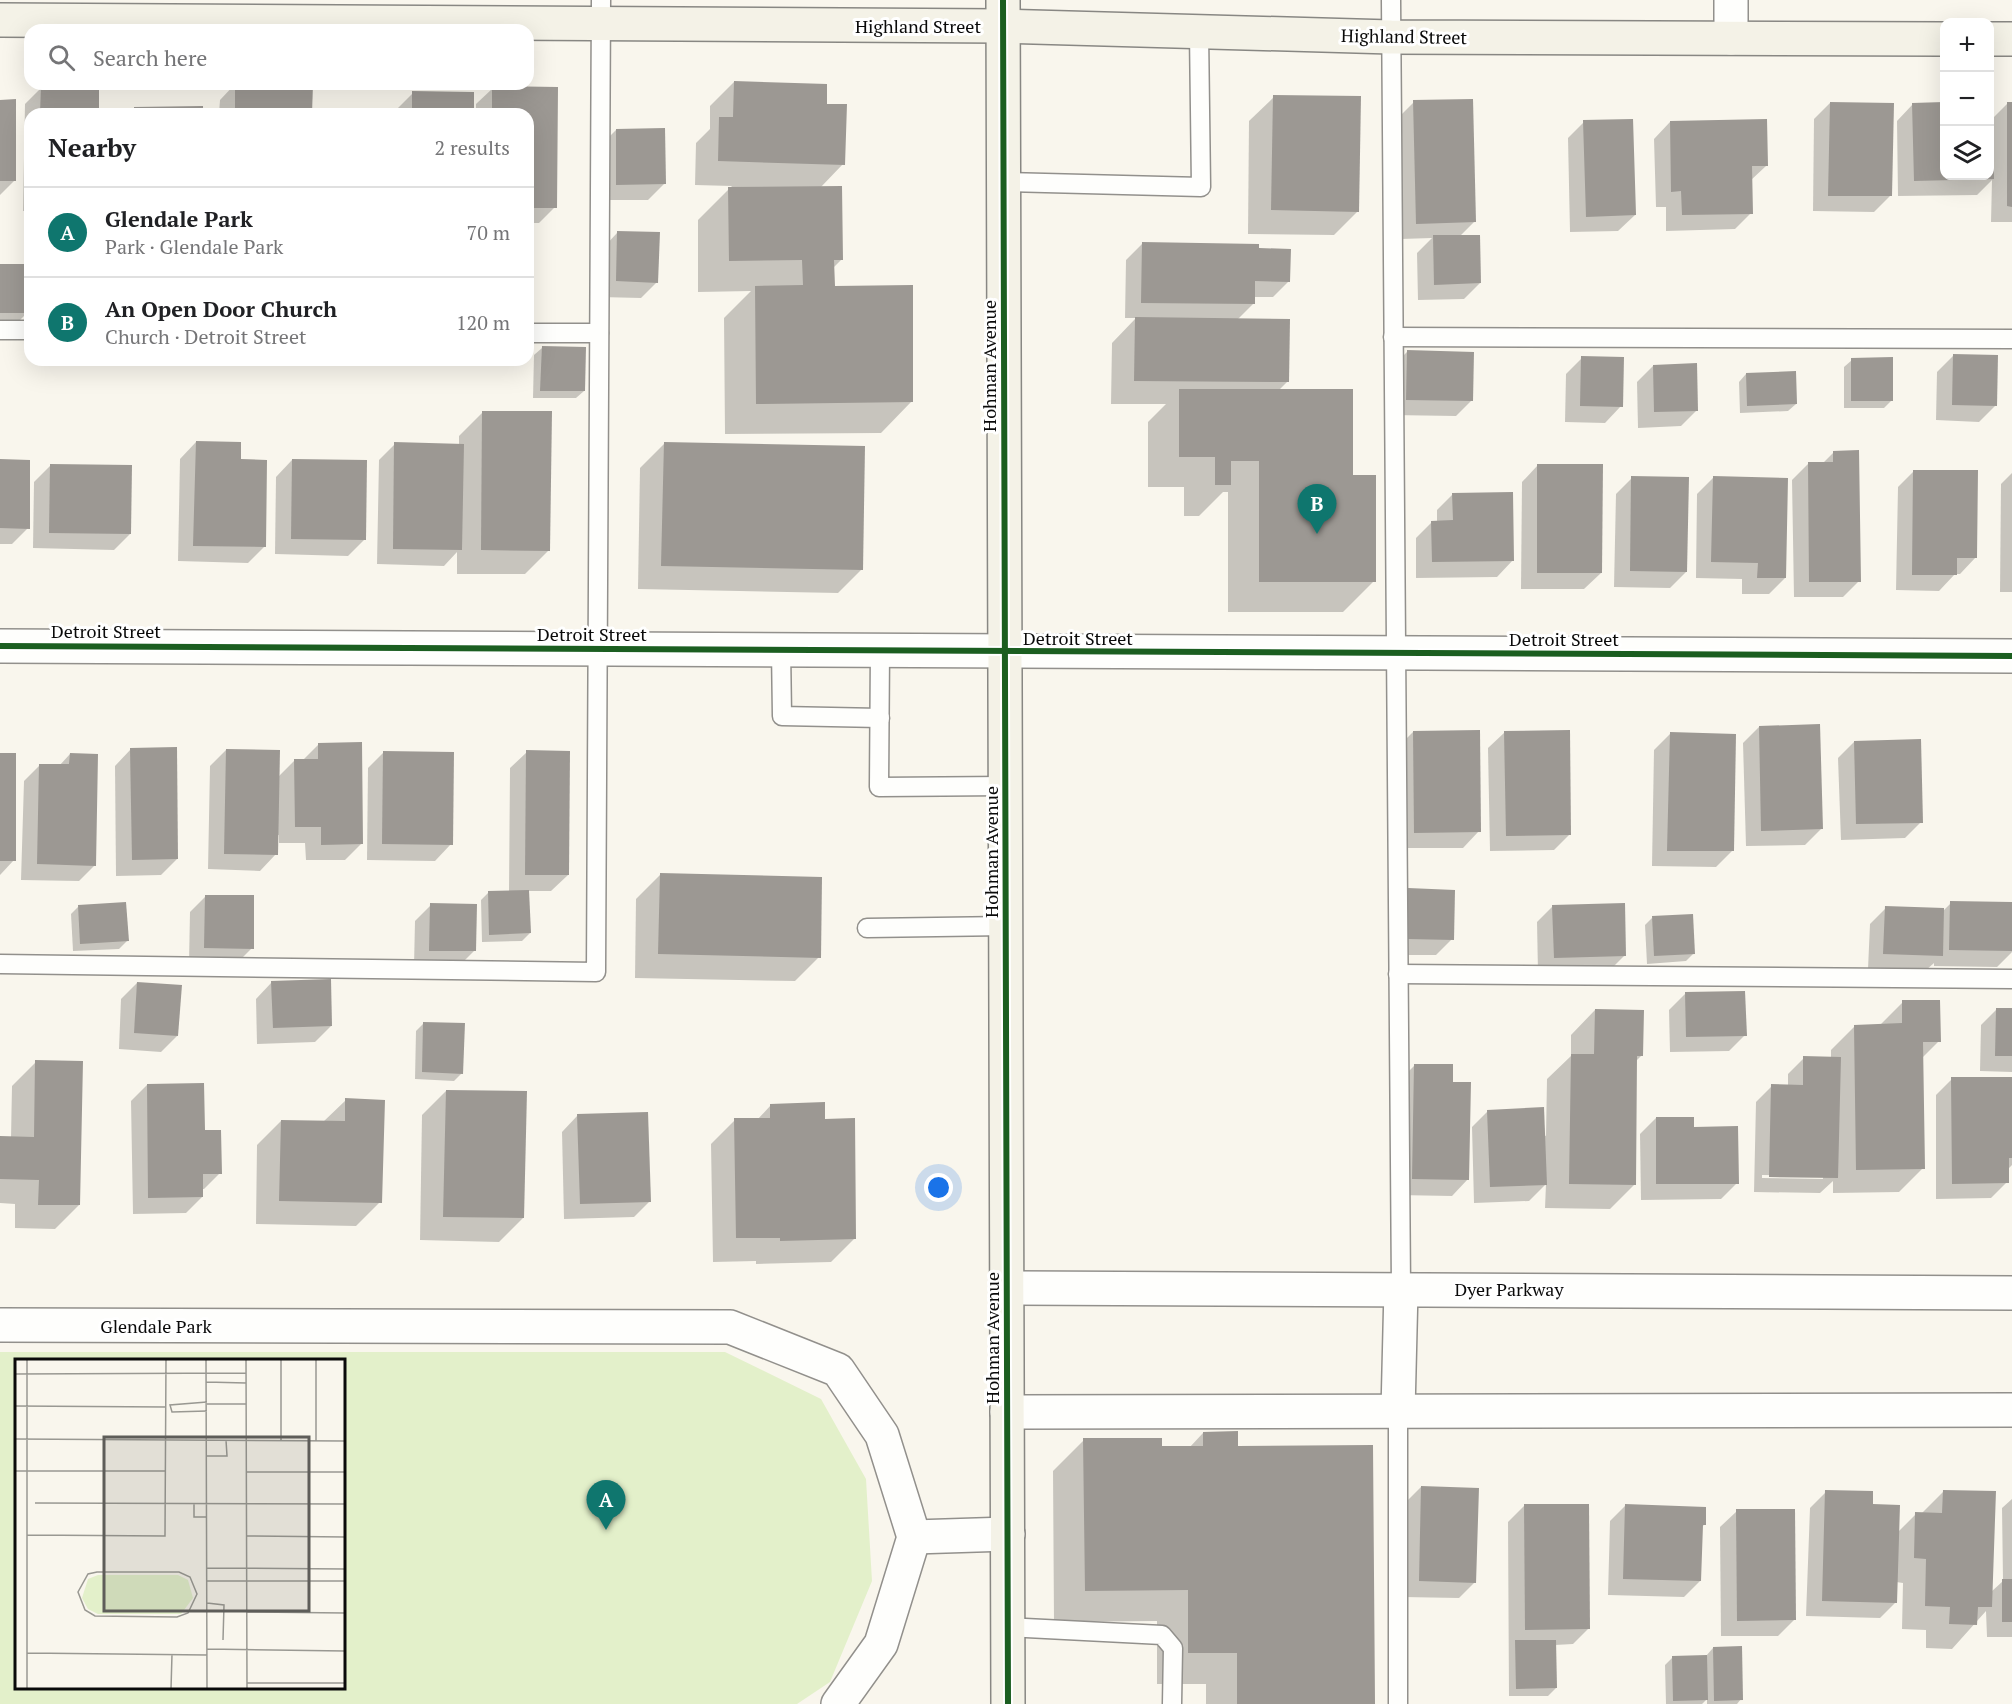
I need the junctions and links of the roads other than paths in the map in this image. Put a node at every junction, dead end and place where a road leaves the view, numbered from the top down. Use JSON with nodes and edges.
{"nodes":[{"id":1,"x":1391,"y":0,"type":"edge"},
{"id":2,"x":1731,"y":0,"type":"edge"},
{"id":3,"x":601,"y":12,"type":"edge"},
{"id":4,"x":1003,"y":13,"type":"edge"},
{"id":5,"x":0,"y":20,"type":"edge"},
{"id":6,"x":1199,"y":32,"type":"junction"},
{"id":7,"x":1390,"y":37,"type":"junction"},
{"id":8,"x":1731,"y":38,"type":"junction"},
{"id":9,"x":1940,"y":39,"type":"edge"},
{"id":10,"x":1994,"y":39,"type":"edge"},
{"id":11,"x":2012,"y":39,"type":"edge"},
{"id":12,"x":1004,"y":182,"type":"junction"},
{"id":13,"x":0,"y":330,"type":"edge"},
{"id":14,"x":24,"y":330,"type":"edge"},
{"id":15,"x":534,"y":333,"type":"edge"},
{"id":16,"x":599,"y":333,"type":"junction"},
{"id":17,"x":1393,"y":337,"type":"junction"},
{"id":18,"x":2012,"y":339,"type":"edge"},
{"id":19,"x":0,"y":646,"type":"edge"},
{"id":20,"x":597,"y":649,"type":"junction"},
{"id":21,"x":781,"y":650,"type":"junction"},
{"id":22,"x":880,"y":650,"type":"junction"},
{"id":23,"x":1005,"y":652,"type":"junction"},
{"id":24,"x":1395,"y":654,"type":"junction"},
{"id":25,"x":2012,"y":656,"type":"edge"},
{"id":26,"x":880,"y":718,"type":"junction"},
{"id":27,"x":1006,"y":786,"type":"junction"},
{"id":28,"x":1006,"y":926,"type":"junction"},
{"id":29,"x":867,"y":928,"type":"dead end"},
{"id":30,"x":0,"y":964,"type":"edge"},
{"id":31,"x":1398,"y":974,"type":"junction"},
{"id":32,"x":2012,"y":979,"type":"edge"},
{"id":33,"x":1007,"y":1288,"type":"junction"},
{"id":34,"x":1401,"y":1289,"type":"junction"},
{"id":35,"x":2012,"y":1293,"type":"edge"},
{"id":36,"x":0,"y":1326,"type":"edge"},
{"id":37,"x":2012,"y":1410,"type":"edge"},
{"id":38,"x":1398,"y":1411,"type":"junction"},
{"id":39,"x":1007,"y":1412,"type":"junction"},
{"id":40,"x":1008,"y":1534,"type":"junction"},
{"id":41,"x":914,"y":1538,"type":"junction"},
{"id":42,"x":1008,"y":1627,"type":"junction"},
{"id":43,"x":837,"y":1704,"type":"edge"},
{"id":44,"x":1008,"y":1704,"type":"edge"},
{"id":45,"x":1172,"y":1704,"type":"edge"},
{"id":46,"x":1398,"y":1704,"type":"edge"}],
"edges":[{"from":1,"to":7,"type":"lane"},
{"from":2,"to":8,"type":"street"},
{"from":3,"to":4,"type":"street","name":"Highland Street"},
{"from":3,"to":5,"type":"street","name":"Highland Street"},
{"from":3,"to":16,"type":"lane"},
{"from":4,"to":6,"type":"street","name":"Highland Street"},
{"from":4,"to":12,"type":"street","name":"Hohman Avenue"},
{"from":6,"to":7,"type":"street","name":"Highland Street"},
{"from":6,"to":12,"type":"lane"},
{"from":7,"to":8,"type":"street","name":"Highland Street"},
{"from":7,"to":17,"type":"lane"},
{"from":8,"to":9,"type":"street","name":"Highland Street"},
{"from":10,"to":11,"type":"street"},
{"from":12,"to":23,"type":"street","name":"Hohman Avenue"},
{"from":13,"to":14,"type":"lane"},
{"from":15,"to":16,"type":"lane"},
{"from":16,"to":20,"type":"lane"},
{"from":17,"to":18,"type":"lane"},
{"from":17,"to":24,"type":"lane"},
{"from":19,"to":20,"type":"street","name":"Detroit Street"},
{"from":20,"to":21,"type":"street","name":"Detroit Street"},
{"from":20,"to":30,"type":"lane"},
{"from":21,"to":22,"type":"street","name":"Detroit Street"},
{"from":21,"to":26,"type":"lane"},
{"from":22,"to":23,"type":"street","name":"Detroit Street"},
{"from":22,"to":26,"type":"lane"},
{"from":23,"to":24,"type":"street","name":"Detroit Street"},
{"from":23,"to":27,"type":"street","name":"Hohman Avenue"},
{"from":24,"to":25,"type":"street","name":"Detroit Street"},
{"from":24,"to":31,"type":"lane"},
{"from":26,"to":27,"type":"lane"},
{"from":27,"to":28,"type":"street","name":"Hohman Avenue"},
{"from":28,"to":29,"type":"lane"},
{"from":28,"to":33,"type":"street","name":"Hohman Avenue"},
{"from":31,"to":32,"type":"lane"},
{"from":31,"to":34,"type":"lane"},
{"from":33,"to":34,"type":"street","name":"Dyer Parkway"},
{"from":33,"to":39,"type":"street","name":"Hohman Avenue"},
{"from":34,"to":35,"type":"street","name":"Dyer Parkway"},
{"from":34,"to":38,"type":"street"},
{"from":36,"to":41,"type":"street","name":"Glendale Park"},
{"from":37,"to":38,"type":"street"},
{"from":38,"to":39,"type":"street"},
{"from":38,"to":46,"type":"lane"},
{"from":39,"to":40,"type":"street","name":"Hohman Avenue"},
{"from":40,"to":41,"type":"street"},
{"from":40,"to":42,"type":"street","name":"Hohman Avenue"},
{"from":41,"to":43,"type":"street"},
{"from":42,"to":44,"type":"street","name":"Hohman Avenue"},
{"from":42,"to":45,"type":"lane"}]}
